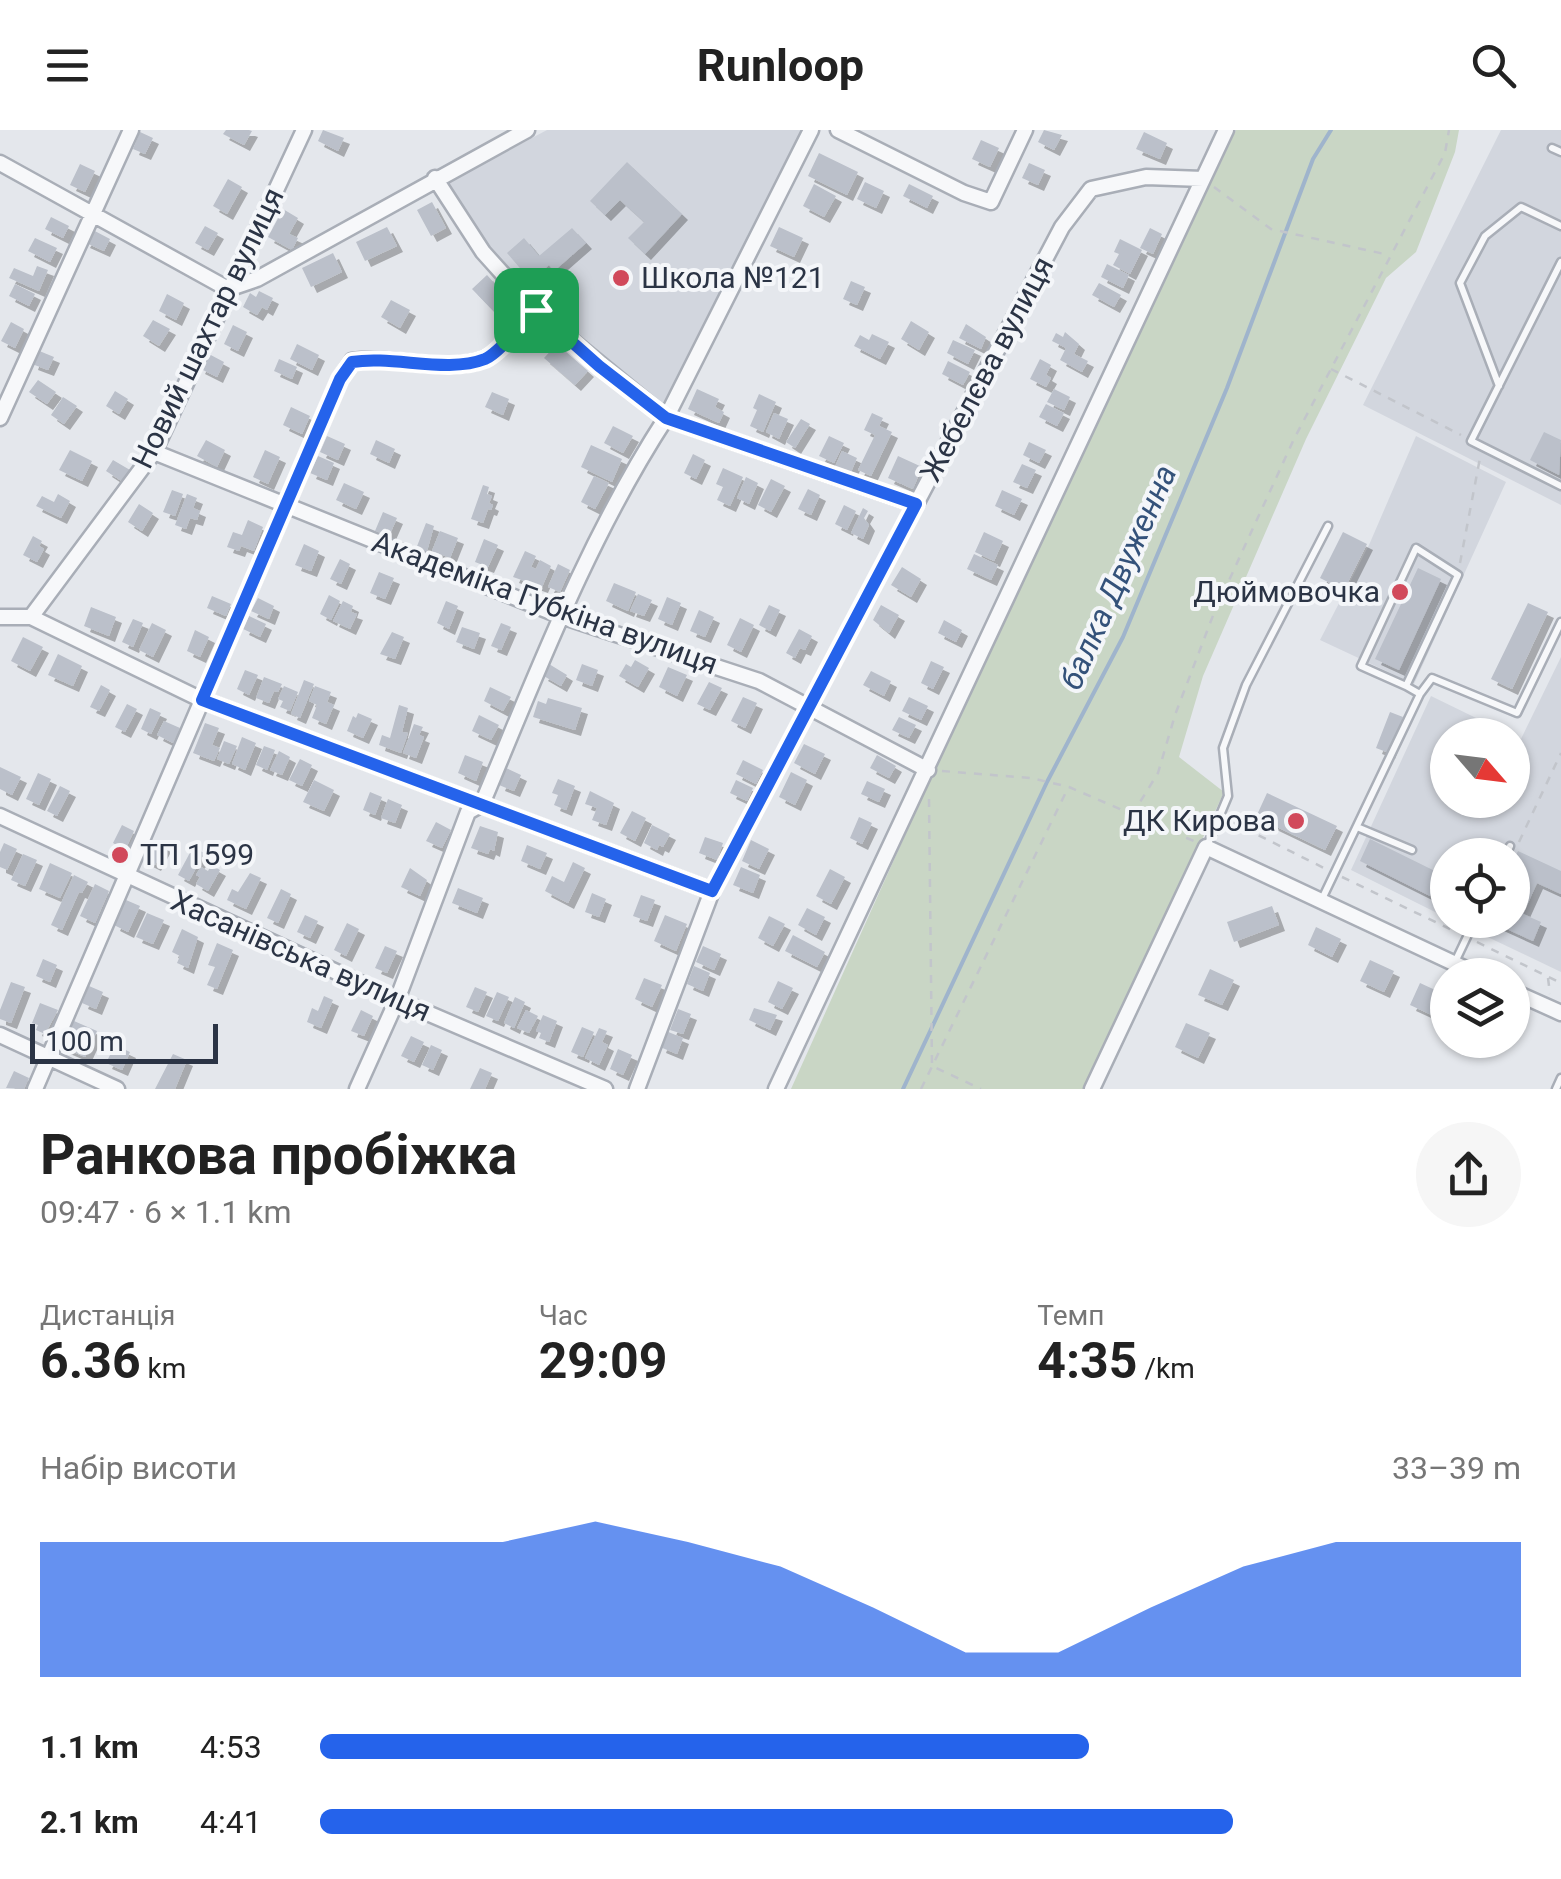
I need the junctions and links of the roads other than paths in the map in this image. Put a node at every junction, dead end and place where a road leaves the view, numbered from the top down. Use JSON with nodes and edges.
{"nodes":[{"id":1,"x":131,"y":130,"type":"edge"},
{"id":2,"x":304,"y":130,"type":"edge"},
{"id":3,"x":527,"y":130,"type":"edge"},
{"id":4,"x":811,"y":130,"type":"edge"},
{"id":5,"x":838,"y":130,"type":"edge"},
{"id":6,"x":1026,"y":130,"type":"edge"},
{"id":7,"x":1226,"y":130,"type":"edge"},
{"id":8,"x":1552,"y":148,"type":"dead end"},
{"id":9,"x":1561,"y":152,"type":"edge"},
{"id":10,"x":0,"y":163,"type":"edge"},
{"id":11,"x":435,"y":178,"type":"junction"},
{"id":12,"x":1204,"y":179,"type":"junction"},
{"id":13,"x":92,"y":216,"type":"junction"},
{"id":14,"x":1561,"y":226,"type":"edge"},
{"id":15,"x":1561,"y":262,"type":"edge"},
{"id":16,"x":228,"y":288,"type":"junction"},
{"id":17,"x":536,"y":310,"type":"junction"},
{"id":18,"x":1499,"y":386,"type":"junction"},
{"id":19,"x":0,"y":418,"type":"edge"},
{"id":20,"x":666,"y":418,"type":"junction"},
{"id":21,"x":154,"y":452,"type":"junction"},
{"id":22,"x":1561,"y":486,"type":"edge"},
{"id":23,"x":916,"y":504,"type":"junction"},
{"id":24,"x":286,"y":506,"type":"junction"},
{"id":25,"x":1328,"y":526,"type":"dead end"},
{"id":26,"x":0,"y":616,"type":"edge"},
{"id":27,"x":561,"y":616,"type":"junction"},
{"id":28,"x":31,"y":617,"type":"junction"},
{"id":29,"x":1561,"y":622,"type":"edge"},
{"id":30,"x":1406,"y":686,"type":"junction"},
{"id":31,"x":1420,"y":694,"type":"junction"},
{"id":32,"x":202,"y":700,"type":"junction"},
{"id":33,"x":808,"y":704,"type":"junction"},
{"id":34,"x":928,"y":770,"type":"junction"},
{"id":35,"x":482,"y":804,"type":"junction"},
{"id":36,"x":0,"y":816,"type":"edge"},
{"id":37,"x":1357,"y":827,"type":"junction"},
{"id":38,"x":1206,"y":847,"type":"junction"},
{"id":39,"x":1412,"y":850,"type":"dead end"},
{"id":40,"x":126,"y":876,"type":"junction"},
{"id":41,"x":712,"y":891,"type":"junction"},
{"id":42,"x":1322,"y":900,"type":"junction"},
{"id":43,"x":1442,"y":958,"type":"edge"},
{"id":44,"x":1530,"y":999,"type":"edge"},
{"id":45,"x":396,"y":1000,"type":"junction"},
{"id":46,"x":1561,"y":1014,"type":"edge"},
{"id":47,"x":0,"y":1035,"type":"edge"},
{"id":48,"x":48,"y":1057,"type":"junction"},
{"id":49,"x":1561,"y":1078,"type":"edge"},
{"id":50,"x":35,"y":1089,"type":"edge"},
{"id":51,"x":116,"y":1089,"type":"edge"},
{"id":52,"x":358,"y":1089,"type":"edge"},
{"id":53,"x":604,"y":1089,"type":"edge"},
{"id":54,"x":637,"y":1089,"type":"edge"},
{"id":55,"x":776,"y":1089,"type":"edge"},
{"id":56,"x":1092,"y":1089,"type":"edge"},
{"id":57,"x":1556,"y":1089,"type":"edge"}],
"edges":[{"from":1,"to":13,"type":"street"},
{"from":2,"to":16,"type":"street","name":"Новий шахтар вулиця"},
{"from":3,"to":11,"type":"street"},
{"from":4,"to":20,"type":"street"},
{"from":5,"to":6,"type":"street"},
{"from":7,"to":12,"type":"street"},
{"from":8,"to":9,"type":"lane"},
{"from":10,"to":13,"type":"street"},
{"from":11,"to":16,"type":"street"},
{"from":11,"to":17,"type":"street"},
{"from":12,"to":23,"type":"street","name":"Жебелєва вулиця"},
{"from":12,"to":34,"type":"street"},
{"from":13,"to":16,"type":"street"},
{"from":13,"to":19,"type":"street"},
{"from":14,"to":18,"type":"lane"},
{"from":15,"to":18,"type":"lane"},
{"from":16,"to":21,"type":"street","name":"Новий шахтар вулиця"},
{"from":17,"to":20,"type":"street"},
{"from":17,"to":24,"type":"street"},
{"from":18,"to":22,"type":"lane"},
{"from":20,"to":23,"type":"street"},
{"from":20,"to":27,"type":"street"},
{"from":21,"to":24,"type":"street","name":"Академіка Губкіна вулиця"},
{"from":21,"to":28,"type":"street","name":"Новий шахтар вулиця"},
{"from":23,"to":33,"type":"street","name":"Жебелєва вулиця"},
{"from":24,"to":27,"type":"street","name":"Академіка Губкіна вулиця"},
{"from":24,"to":32,"type":"street"},
{"from":25,"to":38,"type":"lane"},
{"from":26,"to":28,"type":"street"},
{"from":27,"to":33,"type":"street","name":"Академіка Губкіна вулиця"},
{"from":27,"to":35,"type":"street"},
{"from":28,"to":32,"type":"street"},
{"from":29,"to":31,"type":"lane"},
{"from":30,"to":30,"type":"lane"},
{"from":30,"to":31,"type":"lane"},
{"from":31,"to":37,"type":"lane"},
{"from":32,"to":35,"type":"street"},
{"from":32,"to":40,"type":"street"},
{"from":33,"to":34,"type":"street","name":"Академіка Губкіна вулиця"},
{"from":33,"to":41,"type":"street","name":"Жебелєва вулиця"},
{"from":34,"to":55,"type":"street"},
{"from":35,"to":41,"type":"street"},
{"from":35,"to":45,"type":"street"},
{"from":36,"to":40,"type":"street","name":"Хасанівська вулиця"},
{"from":37,"to":39,"type":"lane"},
{"from":37,"to":42,"type":"lane"},
{"from":38,"to":42,"type":"street"},
{"from":38,"to":56,"type":"street"},
{"from":40,"to":45,"type":"street","name":"Хасанівська вулиця"},
{"from":40,"to":48,"type":"street"},
{"from":41,"to":54,"type":"street","name":"Жебелєва вулиця"},
{"from":42,"to":43,"type":"street"},
{"from":44,"to":46,"type":"street"},
{"from":45,"to":52,"type":"street"},
{"from":45,"to":53,"type":"street","name":"Хасанівська вулиця"},
{"from":47,"to":48,"type":"street"},
{"from":48,"to":50,"type":"street"},
{"from":48,"to":51,"type":"street"},
{"from":49,"to":57,"type":"lane"}]}
